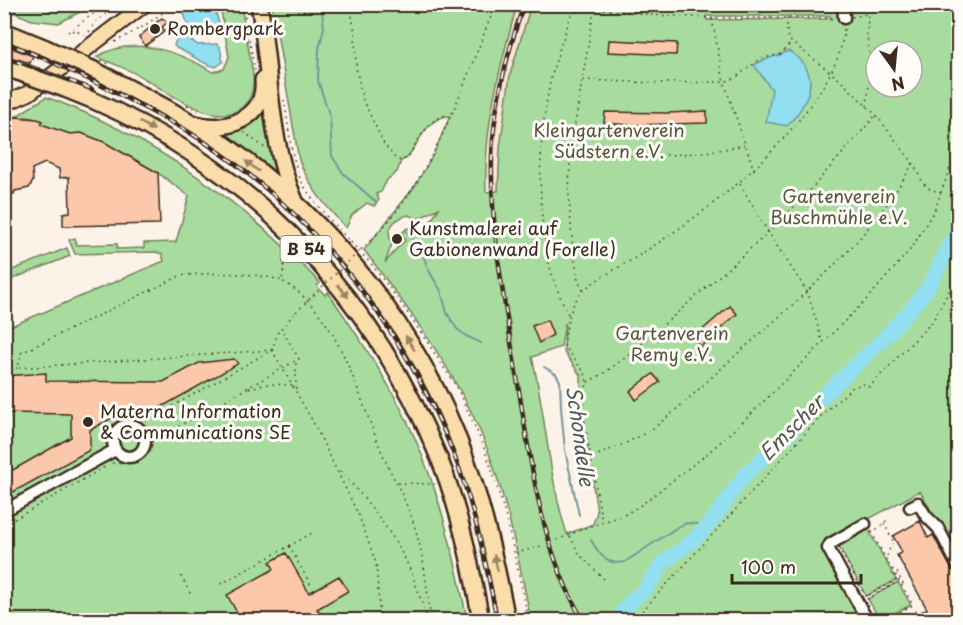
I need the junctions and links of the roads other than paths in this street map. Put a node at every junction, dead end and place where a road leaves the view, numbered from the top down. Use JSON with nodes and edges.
{"nodes":[{"id":1,"x":145,"y":4,"type":"edge"},
{"id":2,"x":249,"y":4,"type":"edge"},
{"id":3,"x":259,"y":4,"type":"edge"},
{"id":4,"x":843,"y":4,"type":"edge"},
{"id":5,"x":844,"y":18,"type":"road end"},
{"id":6,"x":4,"y":31,"type":"edge"},
{"id":7,"x":11,"y":70,"type":"edge"},
{"id":8,"x":4,"y":104,"type":"edge"},
{"id":9,"x":187,"y":121,"type":"junction"},
{"id":10,"x":297,"y":204,"type":"junction"},
{"id":11,"x":115,"y":450,"type":"junction"},
{"id":12,"x":910,"y":507,"type":"dead end"},
{"id":13,"x":4,"y":511,"type":"edge"},
{"id":14,"x":868,"y":528,"type":"road end"},
{"id":15,"x":958,"y":566,"type":"edge"},
{"id":16,"x":866,"y":618,"type":"dead end"},
{"id":17,"x":482,"y":621,"type":"edge"},
{"id":18,"x":507,"y":621,"type":"edge"}],
"edges":[{"from":1,"to":8,"type":"main road"},
{"from":2,"to":9,"type":"highway"},
{"from":3,"to":10,"type":"highway"},
{"from":4,"to":5,"type":"street"},
{"from":6,"to":9,"type":"highway","number":"B 54","bridge":true},
{"from":7,"to":17,"type":"highway","number":"B 54","one_way":true,"bridge":true},
{"from":10,"to":9,"type":"highway","number":"B 54","one_way":true},
{"from":18,"to":10,"type":"highway","number":"B 54","one_way":true},
{"from":11,"to":11,"type":"street"},
{"from":11,"to":13,"type":"street"},
{"from":12,"to":15,"type":"street"},
{"from":14,"to":16,"type":"street"}]}
